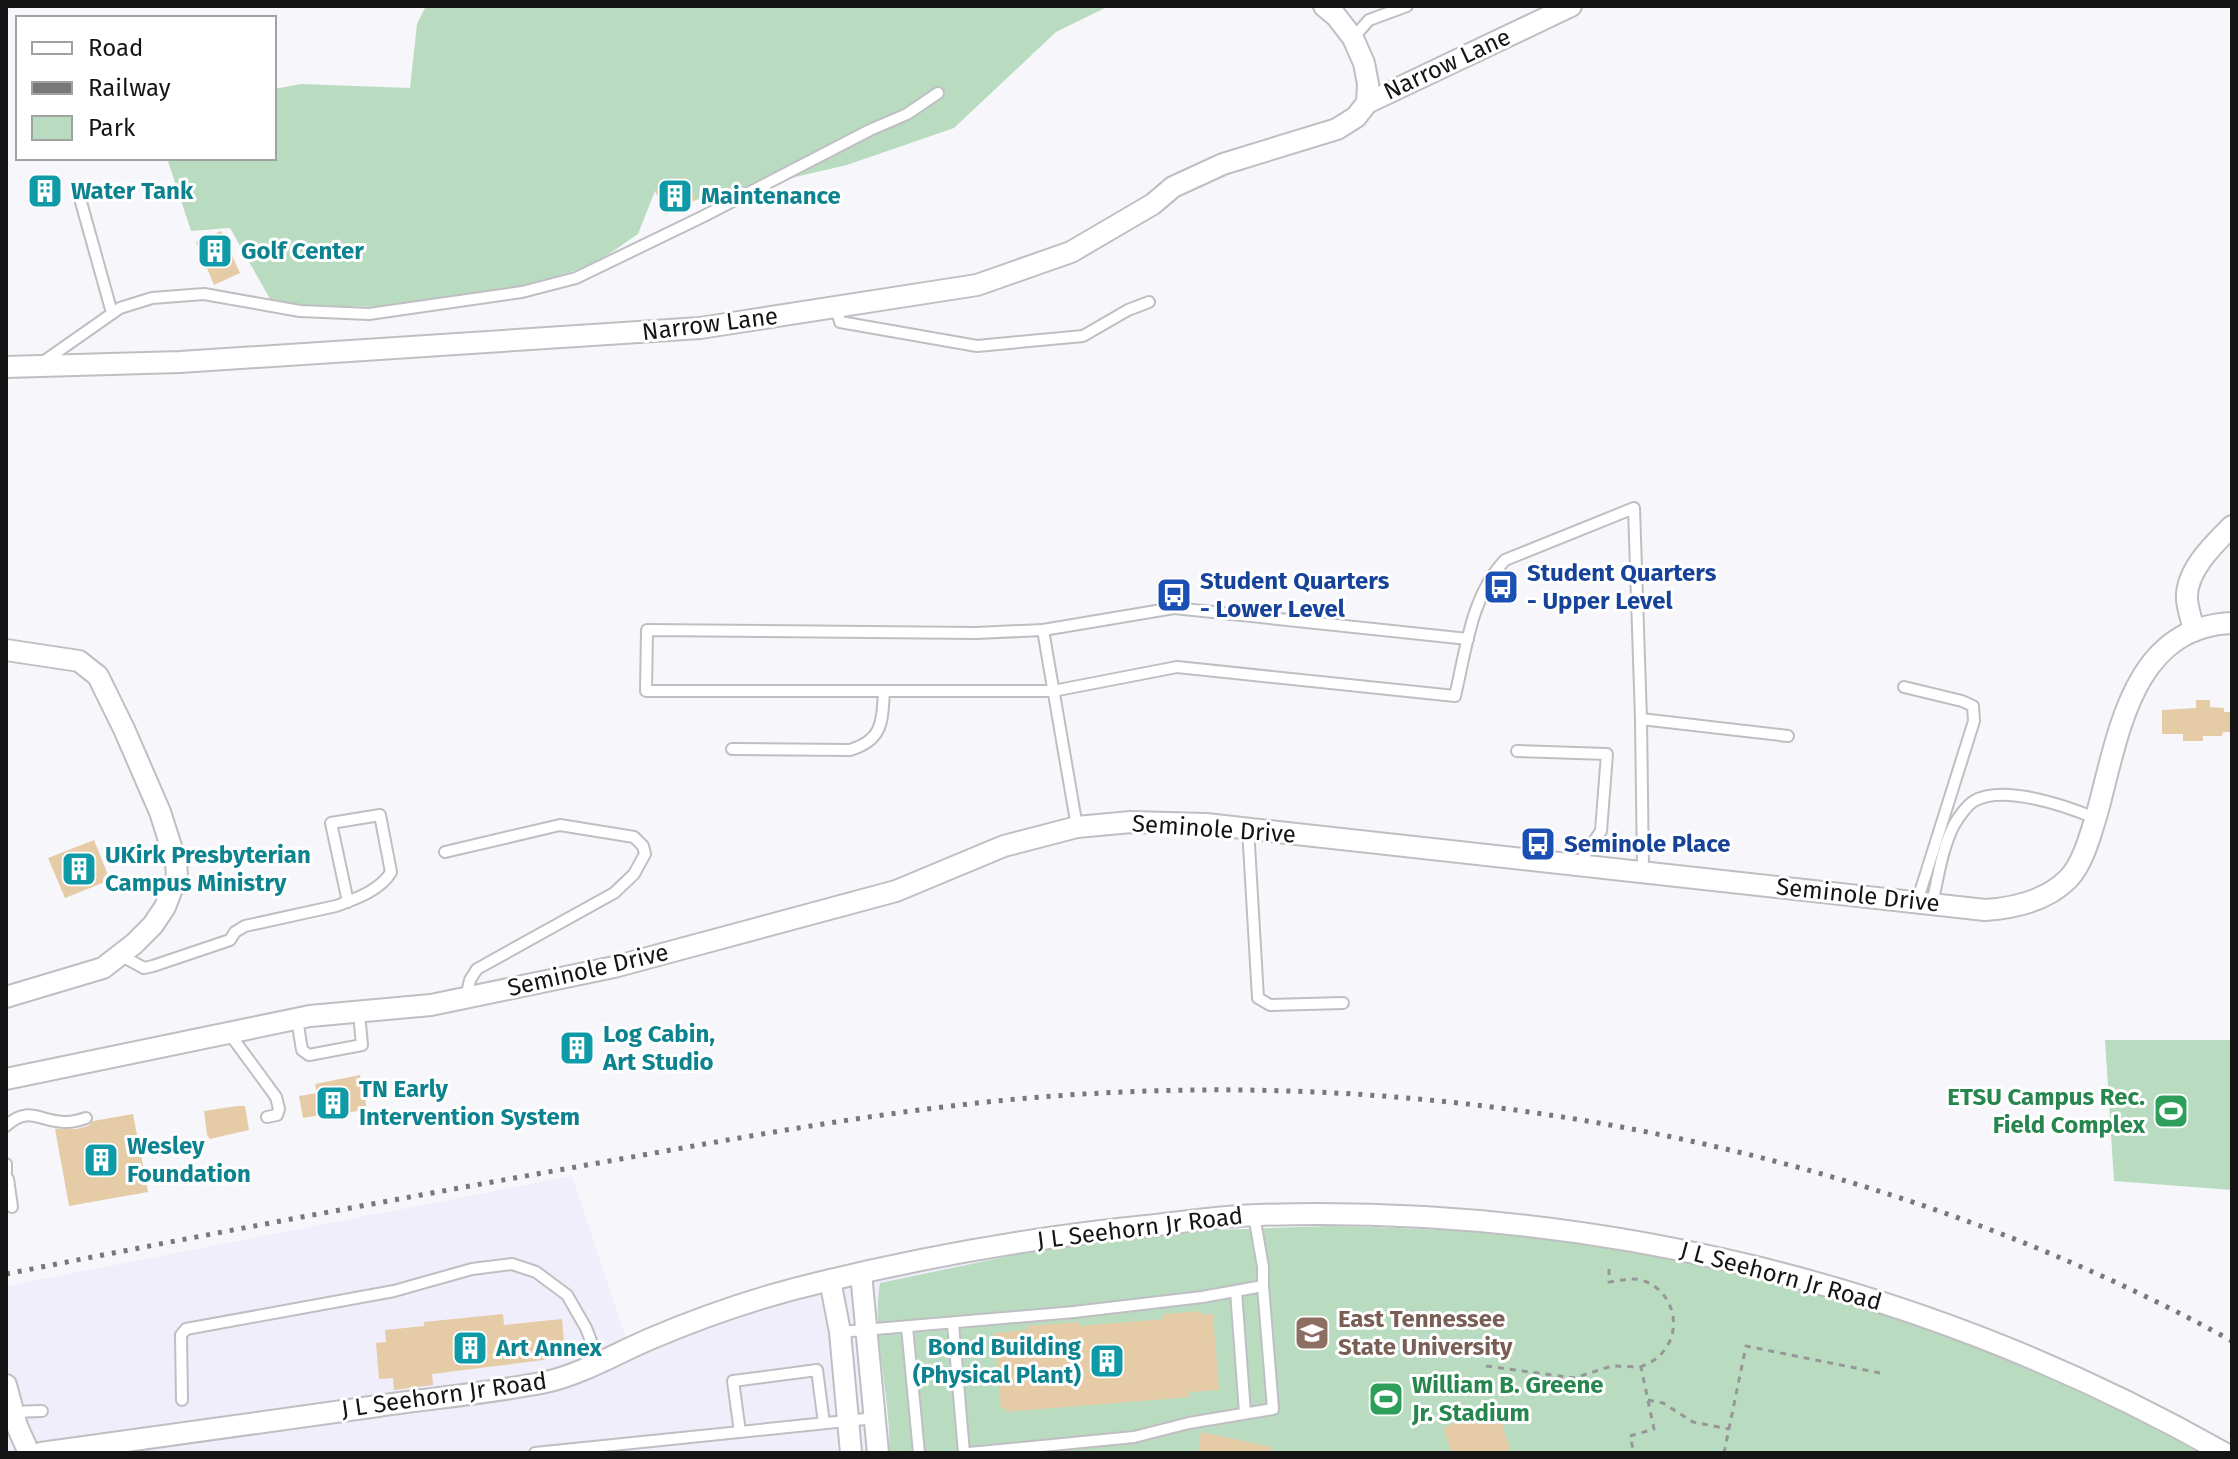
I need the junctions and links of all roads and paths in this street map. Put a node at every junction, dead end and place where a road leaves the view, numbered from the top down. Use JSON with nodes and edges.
{"nodes":[{"id":1,"x":1324,"y":6,"type":"edge"},
{"id":2,"x":1407,"y":6,"type":"edge"},
{"id":3,"x":1571,"y":6,"type":"edge"},
{"id":4,"x":1353,"y":38,"type":"junction"},
{"id":5,"x":938,"y":93,"type":"dead end"},
{"id":6,"x":1367,"y":103,"type":"junction"},
{"id":7,"x":81,"y":202,"type":"dead end"},
{"id":8,"x":1149,"y":302,"type":"dead end"},
{"id":9,"x":836,"y":307,"type":"junction"},
{"id":10,"x":112,"y":313,"type":"junction"},
{"id":11,"x":38,"y":365,"type":"junction"},
{"id":12,"x":6,"y":367,"type":"edge"},
{"id":13,"x":2232,"y":526,"type":"edge"},
{"id":14,"x":2232,"y":623,"type":"edge"},
{"id":15,"x":1043,"y":630,"type":"junction"},
{"id":16,"x":2194,"y":631,"type":"junction"},
{"id":17,"x":1468,"y":639,"type":"junction"},
{"id":18,"x":6,"y":650,"type":"edge"},
{"id":19,"x":1904,"y":687,"type":"dead end"},
{"id":20,"x":884,"y":691,"type":"junction"},
{"id":21,"x":1053,"y":691,"type":"junction"},
{"id":22,"x":1641,"y":719,"type":"junction"},
{"id":23,"x":1788,"y":736,"type":"dead end"},
{"id":24,"x":732,"y":749,"type":"dead end"},
{"id":25,"x":1517,"y":751,"type":"dead end"},
{"id":26,"x":2095,"y":818,"type":"junction"},
{"id":27,"x":1077,"y":827,"type":"junction"},
{"id":28,"x":1248,"y":828,"type":"junction"},
{"id":29,"x":445,"y":852,"type":"dead end"},
{"id":30,"x":1579,"y":863,"type":"junction"},
{"id":31,"x":1643,"y":871,"type":"junction"},
{"id":32,"x":348,"y":902,"type":"junction"},
{"id":33,"x":1925,"y":903,"type":"junction"},
{"id":34,"x":120,"y":955,"type":"junction"},
{"id":35,"x":6,"y":997,"type":"edge"},
{"id":36,"x":466,"y":998,"type":"junction"},
{"id":37,"x":1343,"y":1003,"type":"dead end"},
{"id":38,"x":359,"y":1013,"type":"junction"},
{"id":39,"x":297,"y":1019,"type":"junction"},
{"id":40,"x":229,"y":1033,"type":"junction"},
{"id":41,"x":6,"y":1079,"type":"edge"},
{"id":42,"x":267,"y":1117,"type":"dead end"},
{"id":43,"x":86,"y":1118,"type":"dead end"},
{"id":44,"x":6,"y":1126,"type":"edge"},
{"id":45,"x":6,"y":1164,"type":"edge"},
{"id":46,"x":7,"y":1179,"type":"edge"},
{"id":47,"x":12,"y":1207,"type":"dead end"},
{"id":48,"x":1254,"y":1215,"type":"junction"},
{"id":49,"x":1609,"y":1269,"type":"dead end"},
{"id":50,"x":861,"y":1273,"type":"junction"},
{"id":51,"x":830,"y":1280,"type":"junction"},
{"id":52,"x":1263,"y":1286,"type":"junction"},
{"id":53,"x":1236,"y":1291,"type":"junction"},
{"id":54,"x":953,"y":1324,"type":"junction"},
{"id":55,"x":907,"y":1327,"type":"junction"},
{"id":56,"x":866,"y":1329,"type":"junction"},
{"id":57,"x":840,"y":1332,"type":"junction"},
{"id":58,"x":599,"y":1362,"type":"junction"},
{"id":59,"x":1486,"y":1366,"type":"dead end"},
{"id":60,"x":1641,"y":1367,"type":"junction"},
{"id":61,"x":1880,"y":1373,"type":"dead end"},
{"id":62,"x":6,"y":1385,"type":"edge"},
{"id":63,"x":182,"y":1400,"type":"dead end"},
{"id":64,"x":1648,"y":1400,"type":"junction"},
{"id":65,"x":42,"y":1411,"type":"dead end"},
{"id":66,"x":10,"y":1412,"type":"edge"},
{"id":67,"x":1245,"y":1413,"type":"junction"},
{"id":68,"x":875,"y":1418,"type":"junction"},
{"id":69,"x":849,"y":1421,"type":"junction"},
{"id":70,"x":824,"y":1423,"type":"junction"},
{"id":71,"x":1729,"y":1429,"type":"junction"},
{"id":72,"x":740,"y":1432,"type":"junction"},
{"id":73,"x":29,"y":1453,"type":"edge"},
{"id":74,"x":41,"y":1453,"type":"edge"},
{"id":75,"x":535,"y":1453,"type":"edge"},
{"id":76,"x":851,"y":1453,"type":"edge"},
{"id":77,"x":878,"y":1453,"type":"edge"},
{"id":78,"x":919,"y":1453,"type":"edge"},
{"id":79,"x":966,"y":1453,"type":"edge"},
{"id":80,"x":1634,"y":1453,"type":"edge"},
{"id":81,"x":1724,"y":1453,"type":"edge"},
{"id":82,"x":2224,"y":1453,"type":"edge"}],
"edges":[{"from":1,"to":4,"type":"street","name":"Narrow Lane"},
{"from":2,"to":4,"type":"lane"},
{"from":3,"to":6,"type":"street","name":"Narrow Lane"},
{"from":4,"to":6,"type":"street","name":"Narrow Lane"},
{"from":5,"to":10,"type":"lane"},
{"from":6,"to":9,"type":"street","name":"Narrow Lane"},
{"from":7,"to":10,"type":"lane"},
{"from":8,"to":9,"type":"lane"},
{"from":9,"to":11,"type":"street","name":"Narrow Lane"},
{"from":10,"to":11,"type":"lane"},
{"from":11,"to":12,"type":"street","name":"Narrow Lane"},
{"from":13,"to":16,"type":"street"},
{"from":14,"to":16,"type":"street","name":"Seminole Drive"},
{"from":15,"to":17,"type":"lane"},
{"from":15,"to":20,"type":"lane"},
{"from":15,"to":21,"type":"lane"},
{"from":16,"to":26,"type":"street","name":"Seminole Drive"},
{"from":17,"to":21,"type":"lane"},
{"from":17,"to":22,"type":"lane"},
{"from":18,"to":34,"type":"street"},
{"from":19,"to":33,"type":"lane"},
{"from":20,"to":21,"type":"lane"},
{"from":20,"to":24,"type":"lane"},
{"from":21,"to":27,"type":"lane"},
{"from":22,"to":23,"type":"lane"},
{"from":22,"to":31,"type":"lane"},
{"from":25,"to":30,"type":"lane"},
{"from":26,"to":33,"type":"street","name":"Seminole Drive"},
{"from":26,"to":33,"type":"lane"},
{"from":27,"to":28,"type":"street","name":"Seminole Drive"},
{"from":27,"to":36,"type":"street","name":"Seminole Drive"},
{"from":28,"to":30,"type":"street","name":"Seminole Drive"},
{"from":28,"to":37,"type":"lane"},
{"from":29,"to":36,"type":"lane"},
{"from":30,"to":31,"type":"street","name":"Seminole Drive"},
{"from":31,"to":33,"type":"street","name":"Seminole Drive"},
{"from":32,"to":32,"type":"lane"},
{"from":32,"to":34,"type":"lane"},
{"from":34,"to":35,"type":"street"},
{"from":36,"to":38,"type":"street","name":"Seminole Drive"},
{"from":38,"to":39,"type":"street","name":"Seminole Drive"},
{"from":38,"to":39,"type":"lane"},
{"from":39,"to":40,"type":"street","name":"Seminole Drive"},
{"from":40,"to":41,"type":"street","name":"Seminole Drive"},
{"from":40,"to":42,"type":"lane"},
{"from":43,"to":44,"type":"lane"},
{"from":45,"to":46,"type":"lane"},
{"from":46,"to":47,"type":"lane"},
{"from":48,"to":50,"type":"street","name":"J L Seehorn Jr Road"},
{"from":48,"to":52,"type":"lane"},
{"from":48,"to":82,"type":"street","name":"J L Seehorn Jr Road"},
{"from":49,"to":60,"type":"path"},
{"from":50,"to":51,"type":"street","name":"J L Seehorn Jr Road"},
{"from":50,"to":56,"type":"street"},
{"from":51,"to":57,"type":"street"},
{"from":51,"to":58,"type":"street","name":"J L Seehorn Jr Road"},
{"from":52,"to":53,"type":"lane"},
{"from":52,"to":67,"type":"lane"},
{"from":53,"to":54,"type":"lane"},
{"from":53,"to":67,"type":"lane"},
{"from":54,"to":55,"type":"lane"},
{"from":54,"to":79,"type":"lane"},
{"from":55,"to":56,"type":"lane"},
{"from":55,"to":78,"type":"lane"},
{"from":56,"to":57,"type":"lane"},
{"from":56,"to":68,"type":"street"},
{"from":57,"to":69,"type":"street"},
{"from":58,"to":63,"type":"lane"},
{"from":58,"to":74,"type":"street","name":"J L Seehorn Jr Road"},
{"from":59,"to":60,"type":"path"},
{"from":60,"to":64,"type":"path"},
{"from":61,"to":71,"type":"path"},
{"from":62,"to":66,"type":"street"},
{"from":64,"to":71,"type":"path"},
{"from":64,"to":80,"type":"path"},
{"from":65,"to":66,"type":"lane"},
{"from":66,"to":73,"type":"street"},
{"from":67,"to":79,"type":"lane"},
{"from":68,"to":69,"type":"lane"},
{"from":68,"to":77,"type":"street"},
{"from":69,"to":70,"type":"lane"},
{"from":69,"to":76,"type":"street"},
{"from":70,"to":72,"type":"lane"},
{"from":70,"to":72,"type":"lane"},
{"from":71,"to":81,"type":"path"},
{"from":72,"to":75,"type":"lane"}]}
